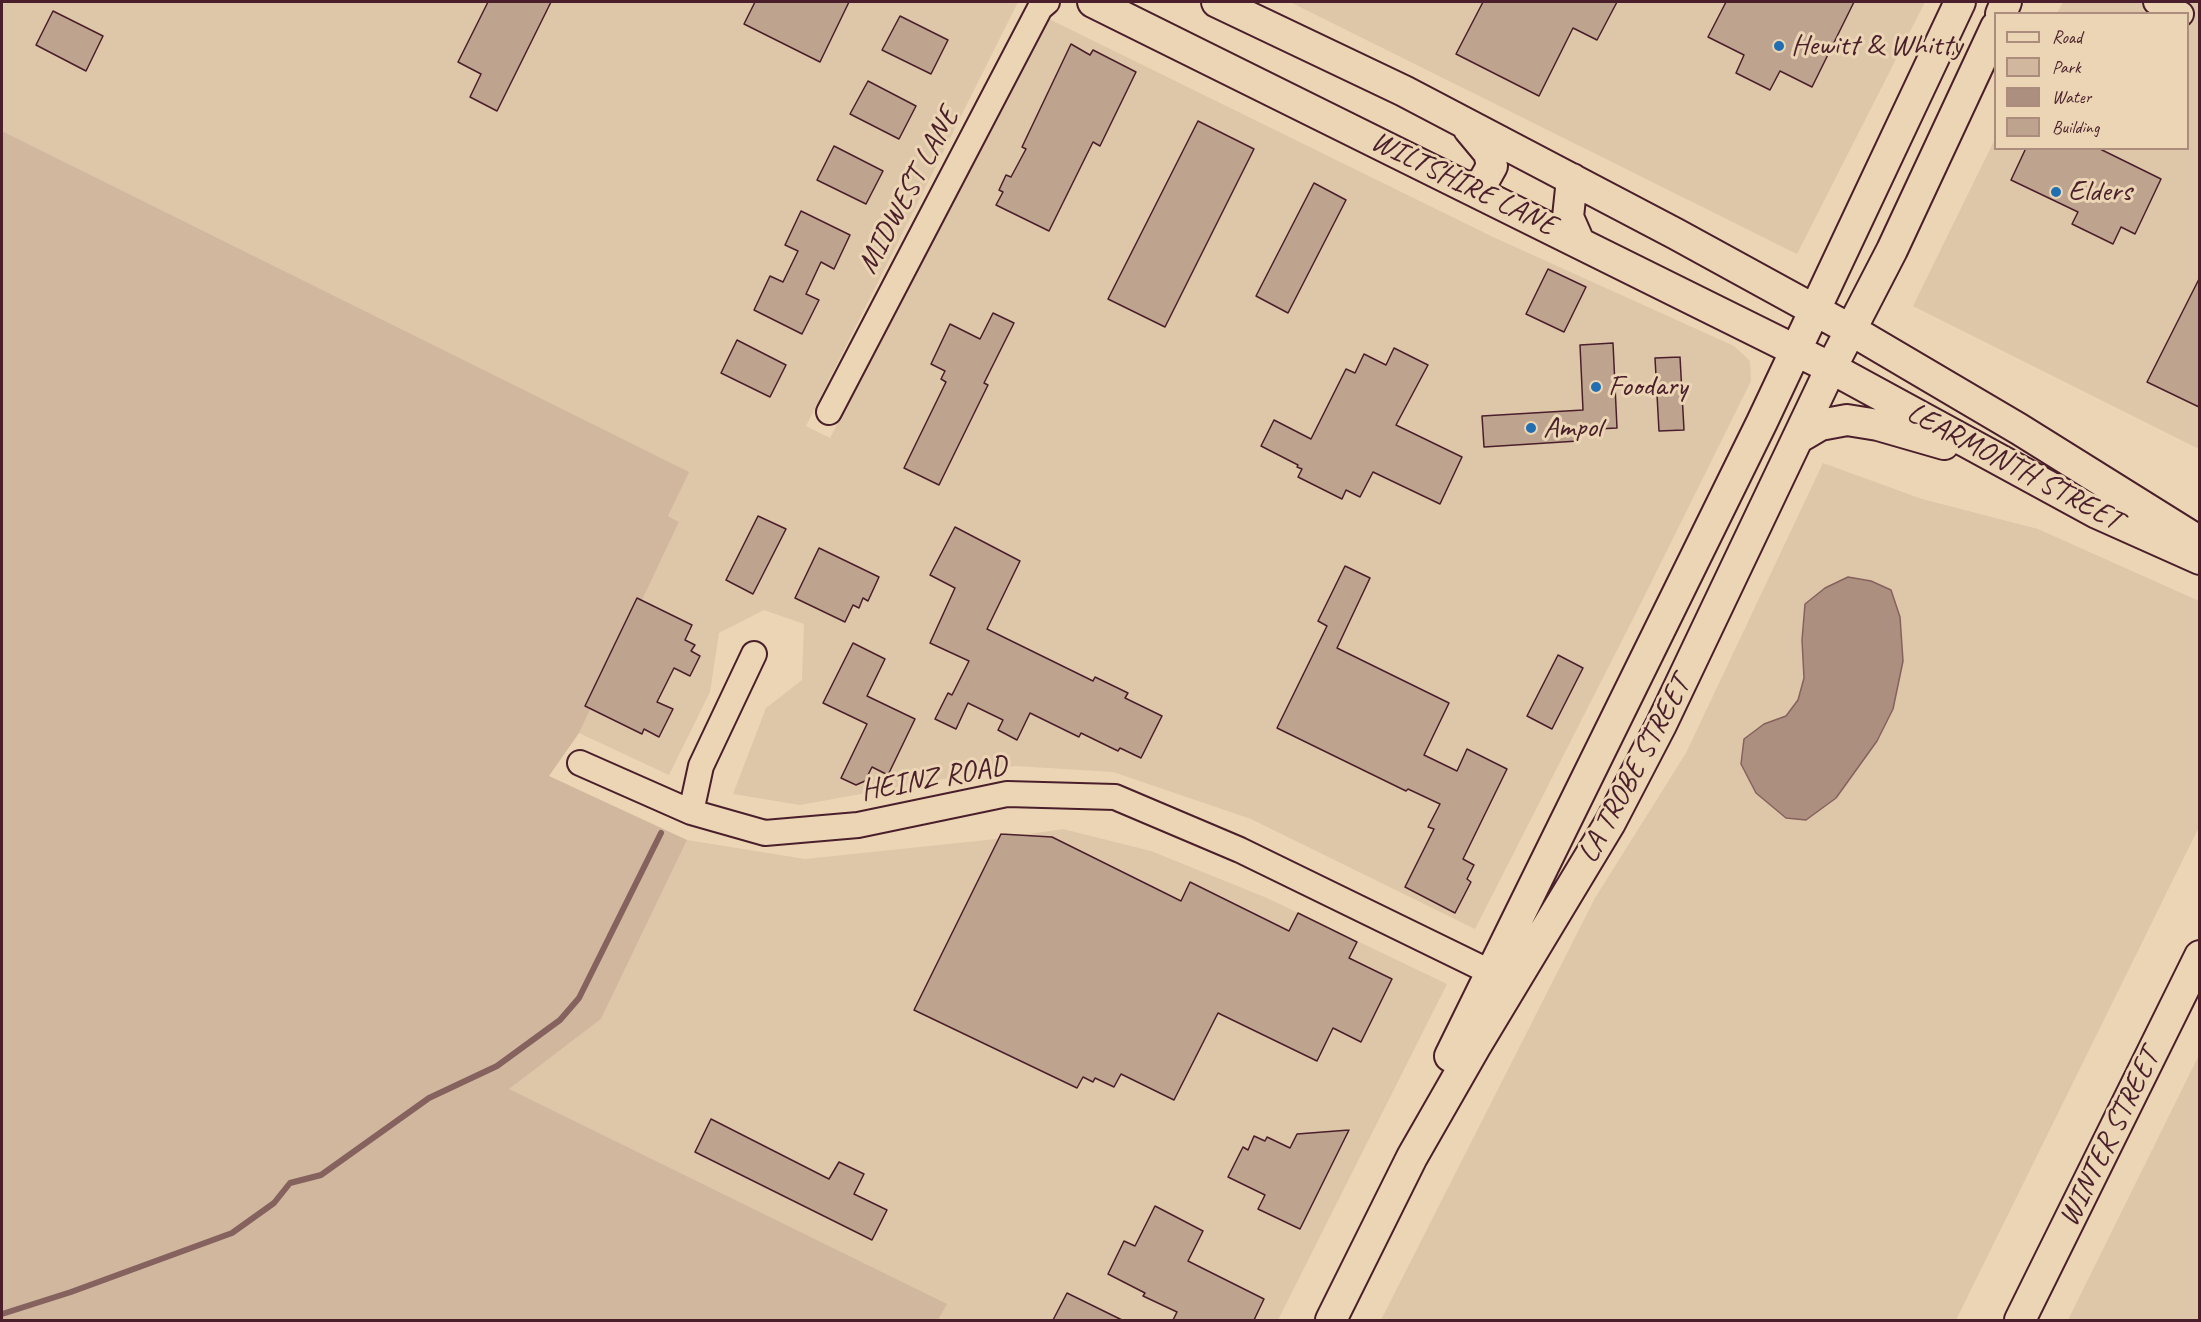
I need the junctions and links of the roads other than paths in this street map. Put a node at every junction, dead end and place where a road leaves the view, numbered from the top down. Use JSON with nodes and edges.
{"nodes":[{"id":1,"x":1047,"y":2,"type":"edge"},
{"id":2,"x":1093,"y":2,"type":"edge"},
{"id":3,"x":1217,"y":2,"type":"edge"},
{"id":4,"x":1960,"y":2,"type":"edge"},
{"id":5,"x":2156,"y":2,"type":"edge"},
{"id":6,"x":2177,"y":12,"type":"edge"},
{"id":7,"x":1994,"y":29,"type":"edge"},
{"id":8,"x":1463,"y":122,"type":"junction"},
{"id":9,"x":1572,"y":179,"type":"junction"},
{"id":10,"x":1469,"y":187,"type":"junction"},
{"id":11,"x":1579,"y":242,"type":"junction"},
{"id":12,"x":1814,"y":311,"type":"junction"},
{"id":13,"x":1851,"y":330,"type":"junction"},
{"id":14,"x":1796,"y":351,"type":"junction"},
{"id":15,"x":1831,"y":368,"type":"junction"},
{"id":16,"x":829,"y":412,"type":"dead end"},
{"id":17,"x":1798,"y":438,"type":"junction"},
{"id":18,"x":1995,"y":458,"type":"junction"},
{"id":19,"x":2199,"y":542,"type":"edge"},
{"id":20,"x":2199,"y":559,"type":"edge"},
{"id":21,"x":1734,"y":573,"type":"junction"},
{"id":22,"x":1666,"y":648,"type":"junction"},
{"id":23,"x":754,"y":654,"type":"dead end"},
{"id":24,"x":580,"y":763,"type":"dead end"},
{"id":25,"x":691,"y":812,"type":"junction"},
{"id":26,"x":1593,"y":852,"type":"junction"},
{"id":27,"x":2199,"y":956,"type":"edge"},
{"id":28,"x":1490,"y":972,"type":"junction"},
{"id":29,"x":1412,"y":1157,"type":"junction"},
{"id":30,"x":1331,"y":1320,"type":"edge"},
{"id":31,"x":2020,"y":1320,"type":"edge"}],
"edges":[{"from":1,"to":16,"type":"street","name":"MIDWEST LANE"},
{"from":2,"to":10,"type":"main road","name":"WILTSHIRE LANE"},
{"from":3,"to":8,"type":"main road","name":"WILTSHIRE LANE"},
{"from":4,"to":12,"type":"main road","name":"LA TROBE STREET"},
{"from":5,"to":6,"type":"street"},
{"from":7,"to":13,"type":"main road","name":"LA TROBE STREET"},
{"from":8,"to":9,"type":"main road","name":"WILTSHIRE LANE"},
{"from":8,"to":10,"type":"main road"},
{"from":9,"to":11,"type":"main road"},
{"from":9,"to":12,"type":"main road","name":"WILTSHIRE LANE"},
{"from":10,"to":11,"type":"main road","name":"WILTSHIRE LANE"},
{"from":11,"to":14,"type":"main road","name":"WILTSHIRE LANE"},
{"from":12,"to":13,"type":"main road","name":"WILTSHIRE LANE"},
{"from":12,"to":14,"type":"main road","name":"LA TROBE STREET"},
{"from":13,"to":15,"type":"main road","name":"LA TROBE STREET"},
{"from":13,"to":19,"type":"main road","name":"LEARMONTH STREET"},
{"from":14,"to":15,"type":"main road","name":"WILTSHIRE LANE"},
{"from":14,"to":22,"type":"main road","name":"LA TROBE STREET"},
{"from":15,"to":17,"type":"main road","name":"LA TROBE STREET"},
{"from":15,"to":18,"type":"main road","name":"LEARMONTH STREET"},
{"from":17,"to":18,"type":"main road"},
{"from":17,"to":21,"type":"main road","name":"LA TROBE STREET"},
{"from":18,"to":20,"type":"main road","name":"LEARMONTH STREET"},
{"from":21,"to":22,"type":"main road"},
{"from":21,"to":26,"type":"main road","name":"LA TROBE STREET"},
{"from":22,"to":28,"type":"main road","name":"LA TROBE STREET"},
{"from":23,"to":25,"type":"street"},
{"from":24,"to":25,"type":"street","name":"HEINZ ROAD"},
{"from":25,"to":28,"type":"street","name":"HEINZ ROAD"},
{"from":26,"to":28,"type":"main road"},
{"from":26,"to":29,"type":"main road","name":"LA TROBE STREET"},
{"from":27,"to":31,"type":"main road","name":"WINTER STREET"},
{"from":28,"to":29,"type":"main road","name":"LA TROBE STREET"},
{"from":29,"to":30,"type":"main road","name":"LA TROBE STREET"}]}
